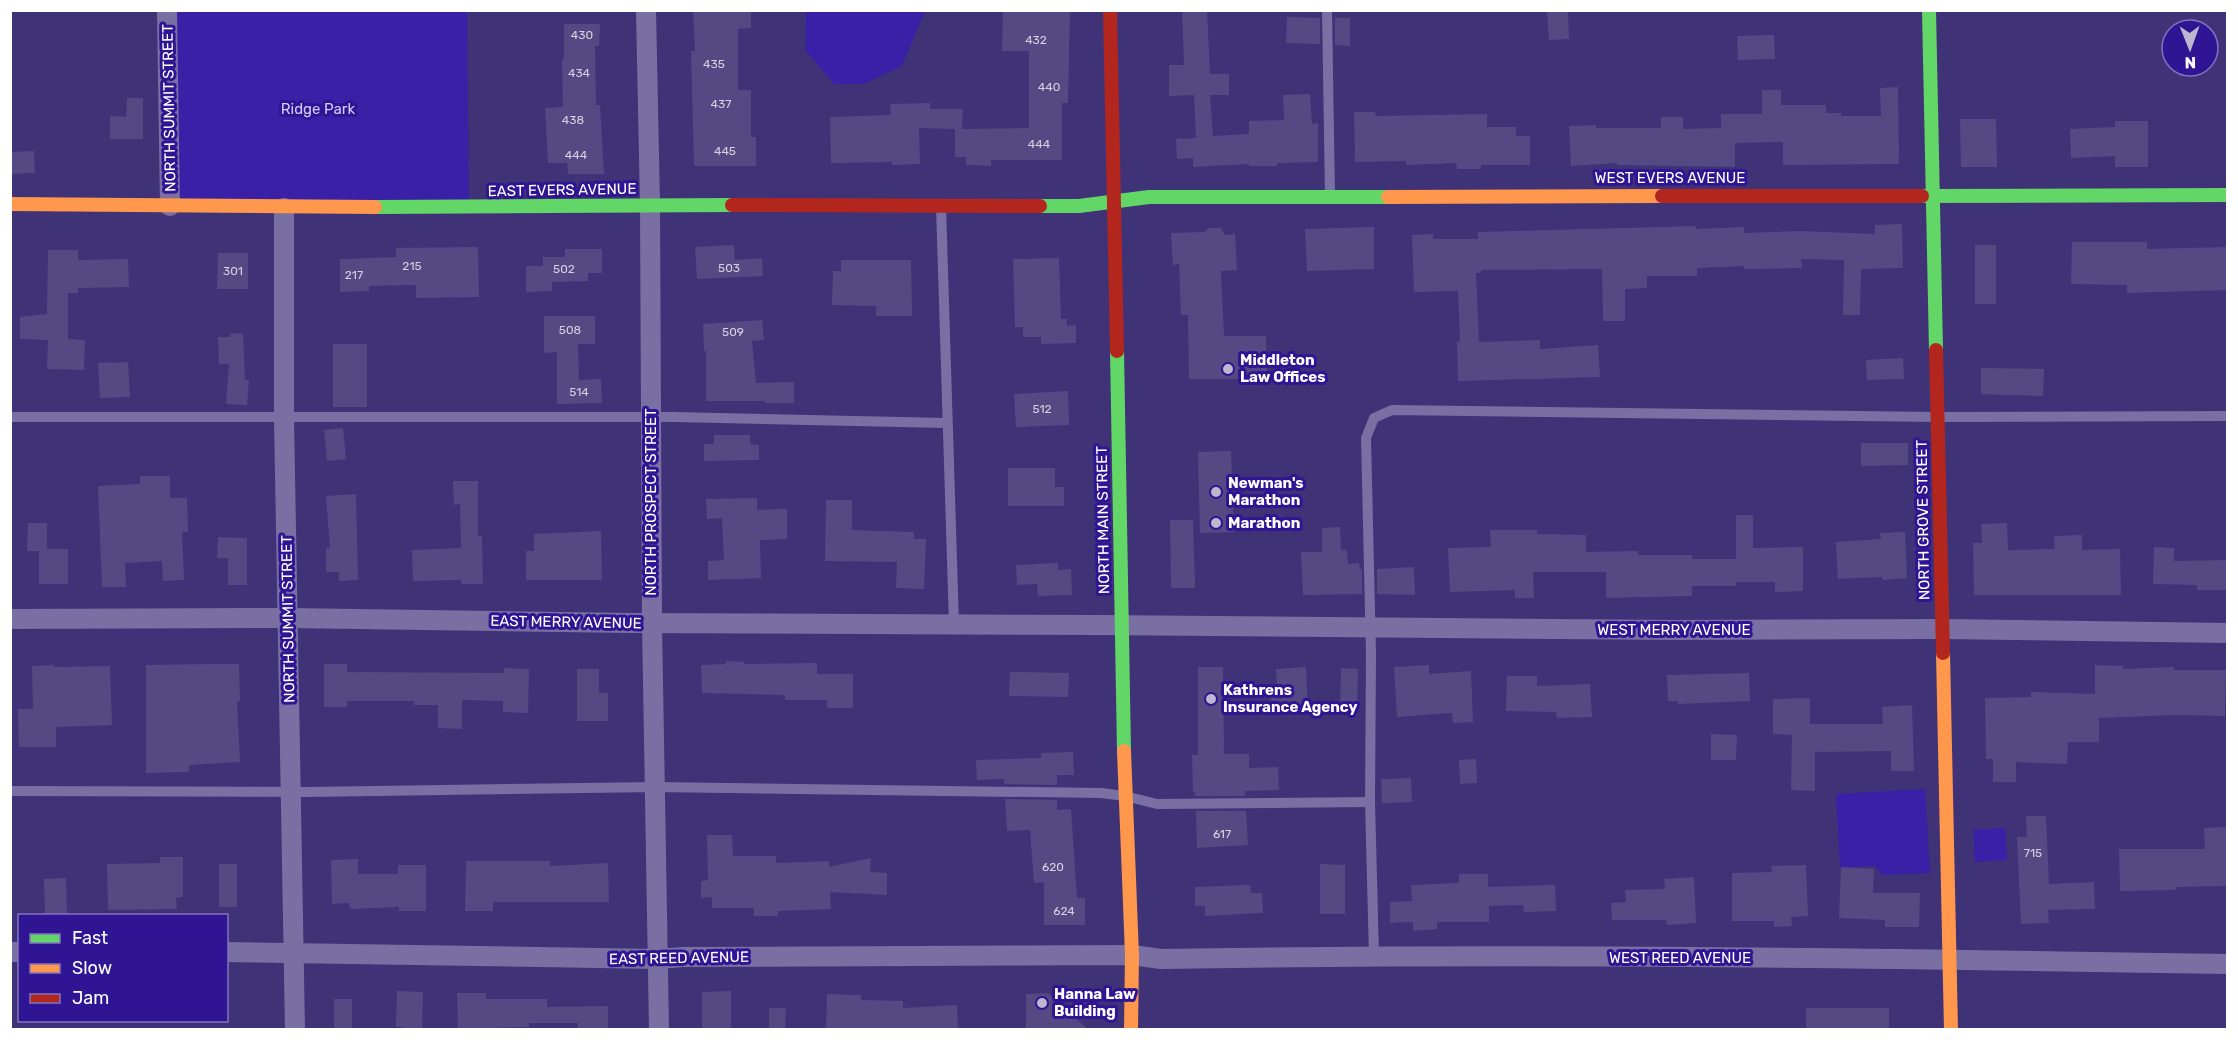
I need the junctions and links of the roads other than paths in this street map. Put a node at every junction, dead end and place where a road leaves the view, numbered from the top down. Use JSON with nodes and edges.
{"nodes":[{"id":1,"x":167,"y":10,"type":"edge"},
{"id":2,"x":646,"y":10,"type":"edge"},
{"id":3,"x":1110,"y":10,"type":"edge"},
{"id":4,"x":1327,"y":10,"type":"edge"},
{"id":5,"x":1929,"y":10,"type":"edge"},
{"id":6,"x":1932,"y":194,"type":"junction"},
{"id":7,"x":2228,"y":195,"type":"edge"},
{"id":8,"x":1330,"y":196,"type":"junction"},
{"id":9,"x":1113,"y":201,"type":"junction"},
{"id":10,"x":10,"y":204,"type":"edge"},
{"id":11,"x":650,"y":205,"type":"junction"},
{"id":12,"x":170,"y":206,"type":"junction"},
{"id":13,"x":941,"y":206,"type":"junction"},
{"id":14,"x":284,"y":208,"type":"junction"},
{"id":15,"x":2228,"y":416,"type":"edge"},
{"id":16,"x":10,"y":417,"type":"edge"},
{"id":17,"x":651,"y":417,"type":"junction"},
{"id":18,"x":1937,"y":417,"type":"junction"},
{"id":19,"x":284,"y":418,"type":"junction"},
{"id":20,"x":948,"y":423,"type":"junction"},
{"id":21,"x":288,"y":618,"type":"junction"},
{"id":22,"x":10,"y":619,"type":"edge"},
{"id":23,"x":652,"y":623,"type":"junction"},
{"id":24,"x":954,"y":625,"type":"junction"},
{"id":25,"x":1121,"y":625,"type":"junction"},
{"id":26,"x":1370,"y":628,"type":"junction"},
{"id":27,"x":1942,"y":629,"type":"junction"},
{"id":28,"x":2228,"y":633,"type":"edge"},
{"id":29,"x":656,"y":787,"type":"junction"},
{"id":30,"x":10,"y":791,"type":"edge"},
{"id":31,"x":291,"y":792,"type":"junction"},
{"id":32,"x":1125,"y":796,"type":"junction"},
{"id":33,"x":1370,"y":802,"type":"junction"},
{"id":34,"x":228,"y":952,"type":"edge"},
{"id":35,"x":294,"y":952,"type":"junction"},
{"id":36,"x":1132,"y":956,"type":"junction"},
{"id":37,"x":1374,"y":956,"type":"junction"},
{"id":38,"x":658,"y":959,"type":"junction"},
{"id":39,"x":1950,"y":959,"type":"junction"},
{"id":40,"x":2228,"y":964,"type":"edge"},
{"id":41,"x":295,"y":1029,"type":"edge"},
{"id":42,"x":659,"y":1029,"type":"edge"},
{"id":43,"x":1131,"y":1029,"type":"edge"},
{"id":44,"x":1951,"y":1029,"type":"edge"}],
"edges":[{"from":1,"to":12,"type":"street","name":"NORTH SUMMIT STREET"},
{"from":2,"to":11,"type":"street","name":"NORTH PROSPECT STREET"},
{"from":3,"to":9,"type":"street","name":"NORTH MAIN STREET"},
{"from":4,"to":8,"type":"lane"},
{"from":5,"to":6,"type":"street","name":"NORTH GROVE STREET"},
{"from":6,"to":7,"type":"street","name":"WEST EVERS AVENUE"},
{"from":6,"to":8,"type":"street","name":"WEST EVERS AVENUE"},
{"from":6,"to":18,"type":"street","name":"NORTH GROVE STREET"},
{"from":8,"to":9,"type":"street","name":"WEST EVERS AVENUE"},
{"from":9,"to":13,"type":"street","name":"EAST EVERS AVENUE"},
{"from":9,"to":25,"type":"street","name":"NORTH MAIN STREET"},
{"from":10,"to":12,"type":"street","name":"EAST EVERS AVENUE"},
{"from":11,"to":13,"type":"street","name":"EAST EVERS AVENUE"},
{"from":11,"to":14,"type":"street","name":"EAST EVERS AVENUE"},
{"from":11,"to":17,"type":"street","name":"NORTH PROSPECT STREET"},
{"from":12,"to":14,"type":"street","name":"EAST EVERS AVENUE"},
{"from":13,"to":20,"type":"lane"},
{"from":14,"to":19,"type":"street","name":"NORTH SUMMIT STREET"},
{"from":15,"to":18,"type":"lane"},
{"from":16,"to":19,"type":"lane"},
{"from":17,"to":19,"type":"lane"},
{"from":17,"to":20,"type":"lane"},
{"from":17,"to":23,"type":"street","name":"NORTH PROSPECT STREET"},
{"from":18,"to":26,"type":"lane"},
{"from":18,"to":27,"type":"street","name":"NORTH GROVE STREET"},
{"from":19,"to":21,"type":"street","name":"NORTH SUMMIT STREET"},
{"from":20,"to":24,"type":"lane"},
{"from":21,"to":22,"type":"street","name":"EAST MERRY AVENUE"},
{"from":21,"to":23,"type":"street","name":"EAST MERRY AVENUE"},
{"from":21,"to":31,"type":"street","name":"NORTH SUMMIT STREET"},
{"from":23,"to":24,"type":"street","name":"EAST MERRY AVENUE"},
{"from":23,"to":29,"type":"street","name":"NORTH PROSPECT STREET"},
{"from":24,"to":25,"type":"street","name":"EAST MERRY AVENUE"},
{"from":25,"to":26,"type":"street","name":"WEST MERRY AVENUE"},
{"from":25,"to":32,"type":"street","name":"NORTH MAIN STREET"},
{"from":26,"to":27,"type":"street","name":"WEST MERRY AVENUE"},
{"from":26,"to":33,"type":"lane"},
{"from":27,"to":28,"type":"street","name":"WEST MERRY AVENUE"},
{"from":27,"to":39,"type":"street","name":"NORTH GROVE STREET"},
{"from":29,"to":31,"type":"lane"},
{"from":29,"to":32,"type":"lane"},
{"from":29,"to":38,"type":"street","name":"NORTH PROSPECT STREET"},
{"from":30,"to":31,"type":"lane"},
{"from":31,"to":35,"type":"street","name":"NORTH SUMMIT STREET"},
{"from":32,"to":33,"type":"lane"},
{"from":32,"to":36,"type":"street","name":"NORTH MAIN STREET"},
{"from":33,"to":37,"type":"lane"},
{"from":34,"to":35,"type":"street","name":"EAST REED AVENUE"},
{"from":35,"to":38,"type":"street","name":"EAST REED AVENUE"},
{"from":35,"to":41,"type":"street","name":"NORTH SUMMIT STREET"},
{"from":36,"to":37,"type":"street","name":"WEST REED AVENUE"},
{"from":36,"to":38,"type":"street","name":"EAST REED AVENUE"},
{"from":36,"to":43,"type":"street","name":"NORTH MAIN STREET"},
{"from":37,"to":39,"type":"street","name":"WEST REED AVENUE"},
{"from":38,"to":42,"type":"street","name":"NORTH PROSPECT STREET"},
{"from":39,"to":40,"type":"street","name":"WEST REED AVENUE"},
{"from":39,"to":44,"type":"street","name":"NORTH GROVE STREET"}]}
